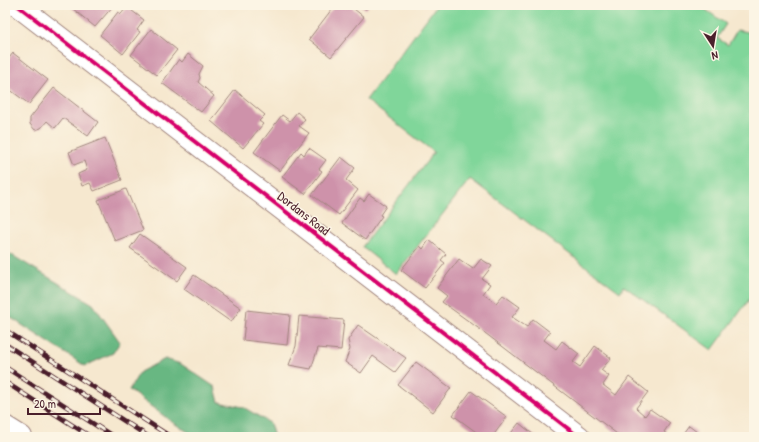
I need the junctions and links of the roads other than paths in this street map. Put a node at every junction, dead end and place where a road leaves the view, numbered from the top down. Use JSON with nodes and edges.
{"nodes":[{"id":1,"x":17,"y":5,"type":"edge"},
{"id":2,"x":5,"y":427,"type":"edge"},
{"id":3,"x":21,"y":437,"type":"edge"},
{"id":4,"x":579,"y":437,"type":"edge"}],
"edges":[{"from":1,"to":4,"type":"street","name":"Dordans Road"},
{"from":2,"to":3,"type":"street"}]}
